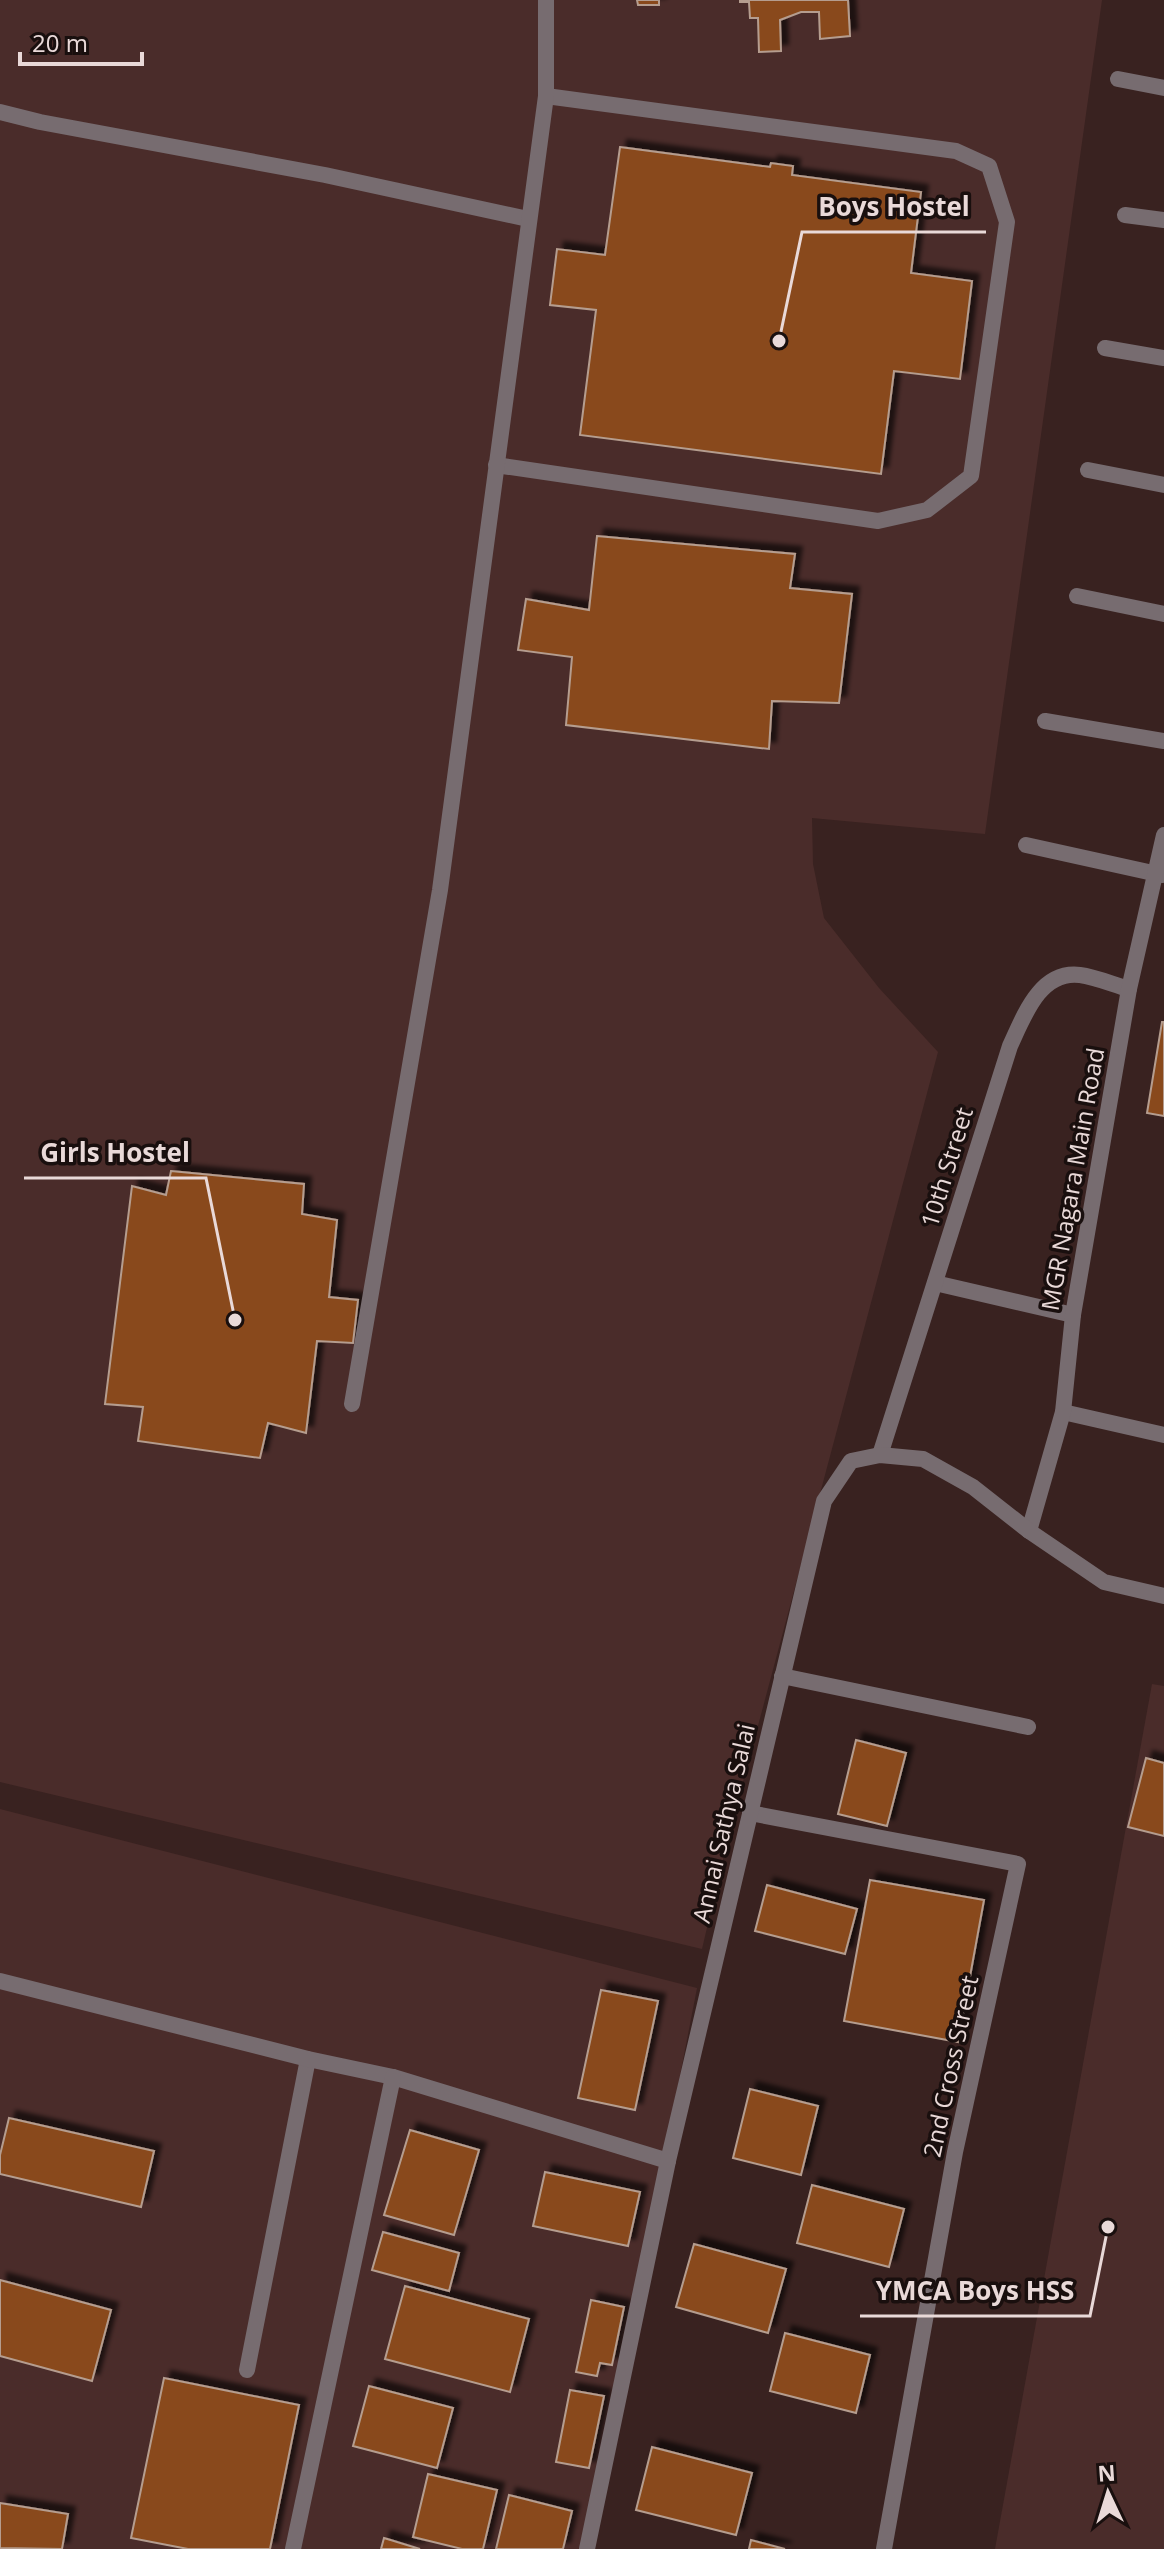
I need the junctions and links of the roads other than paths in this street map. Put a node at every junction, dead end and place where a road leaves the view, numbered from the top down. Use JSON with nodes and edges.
{"nodes":[{"id":1,"x":546,"y":0,"type":"edge"},
{"id":2,"x":1118,"y":79,"type":"dead end"},
{"id":3,"x":1164,"y":88,"type":"edge"},
{"id":4,"x":546,"y":96,"type":"junction"},
{"id":5,"x":0,"y":112,"type":"edge"},
{"id":6,"x":1125,"y":215,"type":"dead end"},
{"id":7,"x":528,"y":219,"type":"junction"},
{"id":8,"x":1164,"y":220,"type":"edge"},
{"id":9,"x":1105,"y":348,"type":"dead end"},
{"id":10,"x":1164,"y":358,"type":"edge"},
{"id":11,"x":496,"y":465,"type":"junction"},
{"id":12,"x":1088,"y":470,"type":"dead end"},
{"id":13,"x":1164,"y":485,"type":"edge"},
{"id":14,"x":1077,"y":596,"type":"dead end"},
{"id":15,"x":1164,"y":614,"type":"edge"},
{"id":16,"x":1045,"y":721,"type":"dead end"},
{"id":17,"x":1164,"y":741,"type":"edge"},
{"id":18,"x":1164,"y":835,"type":"edge"},
{"id":19,"x":1026,"y":845,"type":"dead end"},
{"id":20,"x":1160,"y":874,"type":"edge"},
{"id":21,"x":1129,"y":989,"type":"junction"},
{"id":22,"x":935,"y":1283,"type":"junction"},
{"id":23,"x":1073,"y":1315,"type":"junction"},
{"id":24,"x":352,"y":1404,"type":"dead end"},
{"id":25,"x":1063,"y":1412,"type":"junction"},
{"id":26,"x":1164,"y":1435,"type":"edge"},
{"id":27,"x":880,"y":1455,"type":"junction"},
{"id":28,"x":1029,"y":1531,"type":"junction"},
{"id":29,"x":1164,"y":1596,"type":"edge"},
{"id":30,"x":782,"y":1676,"type":"junction"},
{"id":31,"x":1028,"y":1727,"type":"dead end"},
{"id":32,"x":750,"y":1813,"type":"junction"},
{"id":33,"x":0,"y":1981,"type":"edge"},
{"id":34,"x":308,"y":2059,"type":"junction"},
{"id":35,"x":393,"y":2077,"type":"junction"},
{"id":36,"x":668,"y":2161,"type":"junction"},
{"id":37,"x":247,"y":2370,"type":"dead end"},
{"id":38,"x":293,"y":2549,"type":"edge"},
{"id":39,"x":587,"y":2549,"type":"edge"},
{"id":40,"x":884,"y":2549,"type":"edge"}],
"edges":[{"from":1,"to":4,"type":"street"},
{"from":2,"to":3,"type":"street"},
{"from":4,"to":7,"type":"street"},
{"from":4,"to":11,"type":"street"},
{"from":5,"to":7,"type":"street"},
{"from":6,"to":8,"type":"street"},
{"from":7,"to":11,"type":"street"},
{"from":9,"to":10,"type":"street"},
{"from":11,"to":24,"type":"street"},
{"from":12,"to":13,"type":"street"},
{"from":14,"to":15,"type":"street"},
{"from":16,"to":17,"type":"street"},
{"from":18,"to":20,"type":"street","name":"MGR Nagara Main Road"},
{"from":19,"to":20,"type":"street"},
{"from":20,"to":21,"type":"street","name":"MGR Nagara Main Road"},
{"from":21,"to":22,"type":"street","name":"10th Street"},
{"from":21,"to":23,"type":"street","name":"MGR Nagara Main Road"},
{"from":22,"to":23,"type":"street"},
{"from":22,"to":27,"type":"street","name":"10th Street"},
{"from":23,"to":25,"type":"street","name":"MGR Nagara Main Road"},
{"from":25,"to":26,"type":"street"},
{"from":25,"to":28,"type":"street","name":"MGR Nagara Main Road"},
{"from":27,"to":28,"type":"street","name":"Annai Sathya Salai"},
{"from":27,"to":30,"type":"street","name":"Annai Sathya Salai"},
{"from":28,"to":29,"type":"street","name":"Annai Sathya Salai"},
{"from":30,"to":31,"type":"street"},
{"from":30,"to":32,"type":"street","name":"Annai Sathya Salai"},
{"from":32,"to":36,"type":"street","name":"Annai Sathya Salai"},
{"from":32,"to":40,"type":"street","name":"2nd Cross Street"},
{"from":33,"to":34,"type":"street"},
{"from":34,"to":35,"type":"street"},
{"from":34,"to":37,"type":"street"},
{"from":35,"to":36,"type":"street"},
{"from":35,"to":38,"type":"street"},
{"from":36,"to":39,"type":"street","name":"Annai Sathya Salai"}]}
